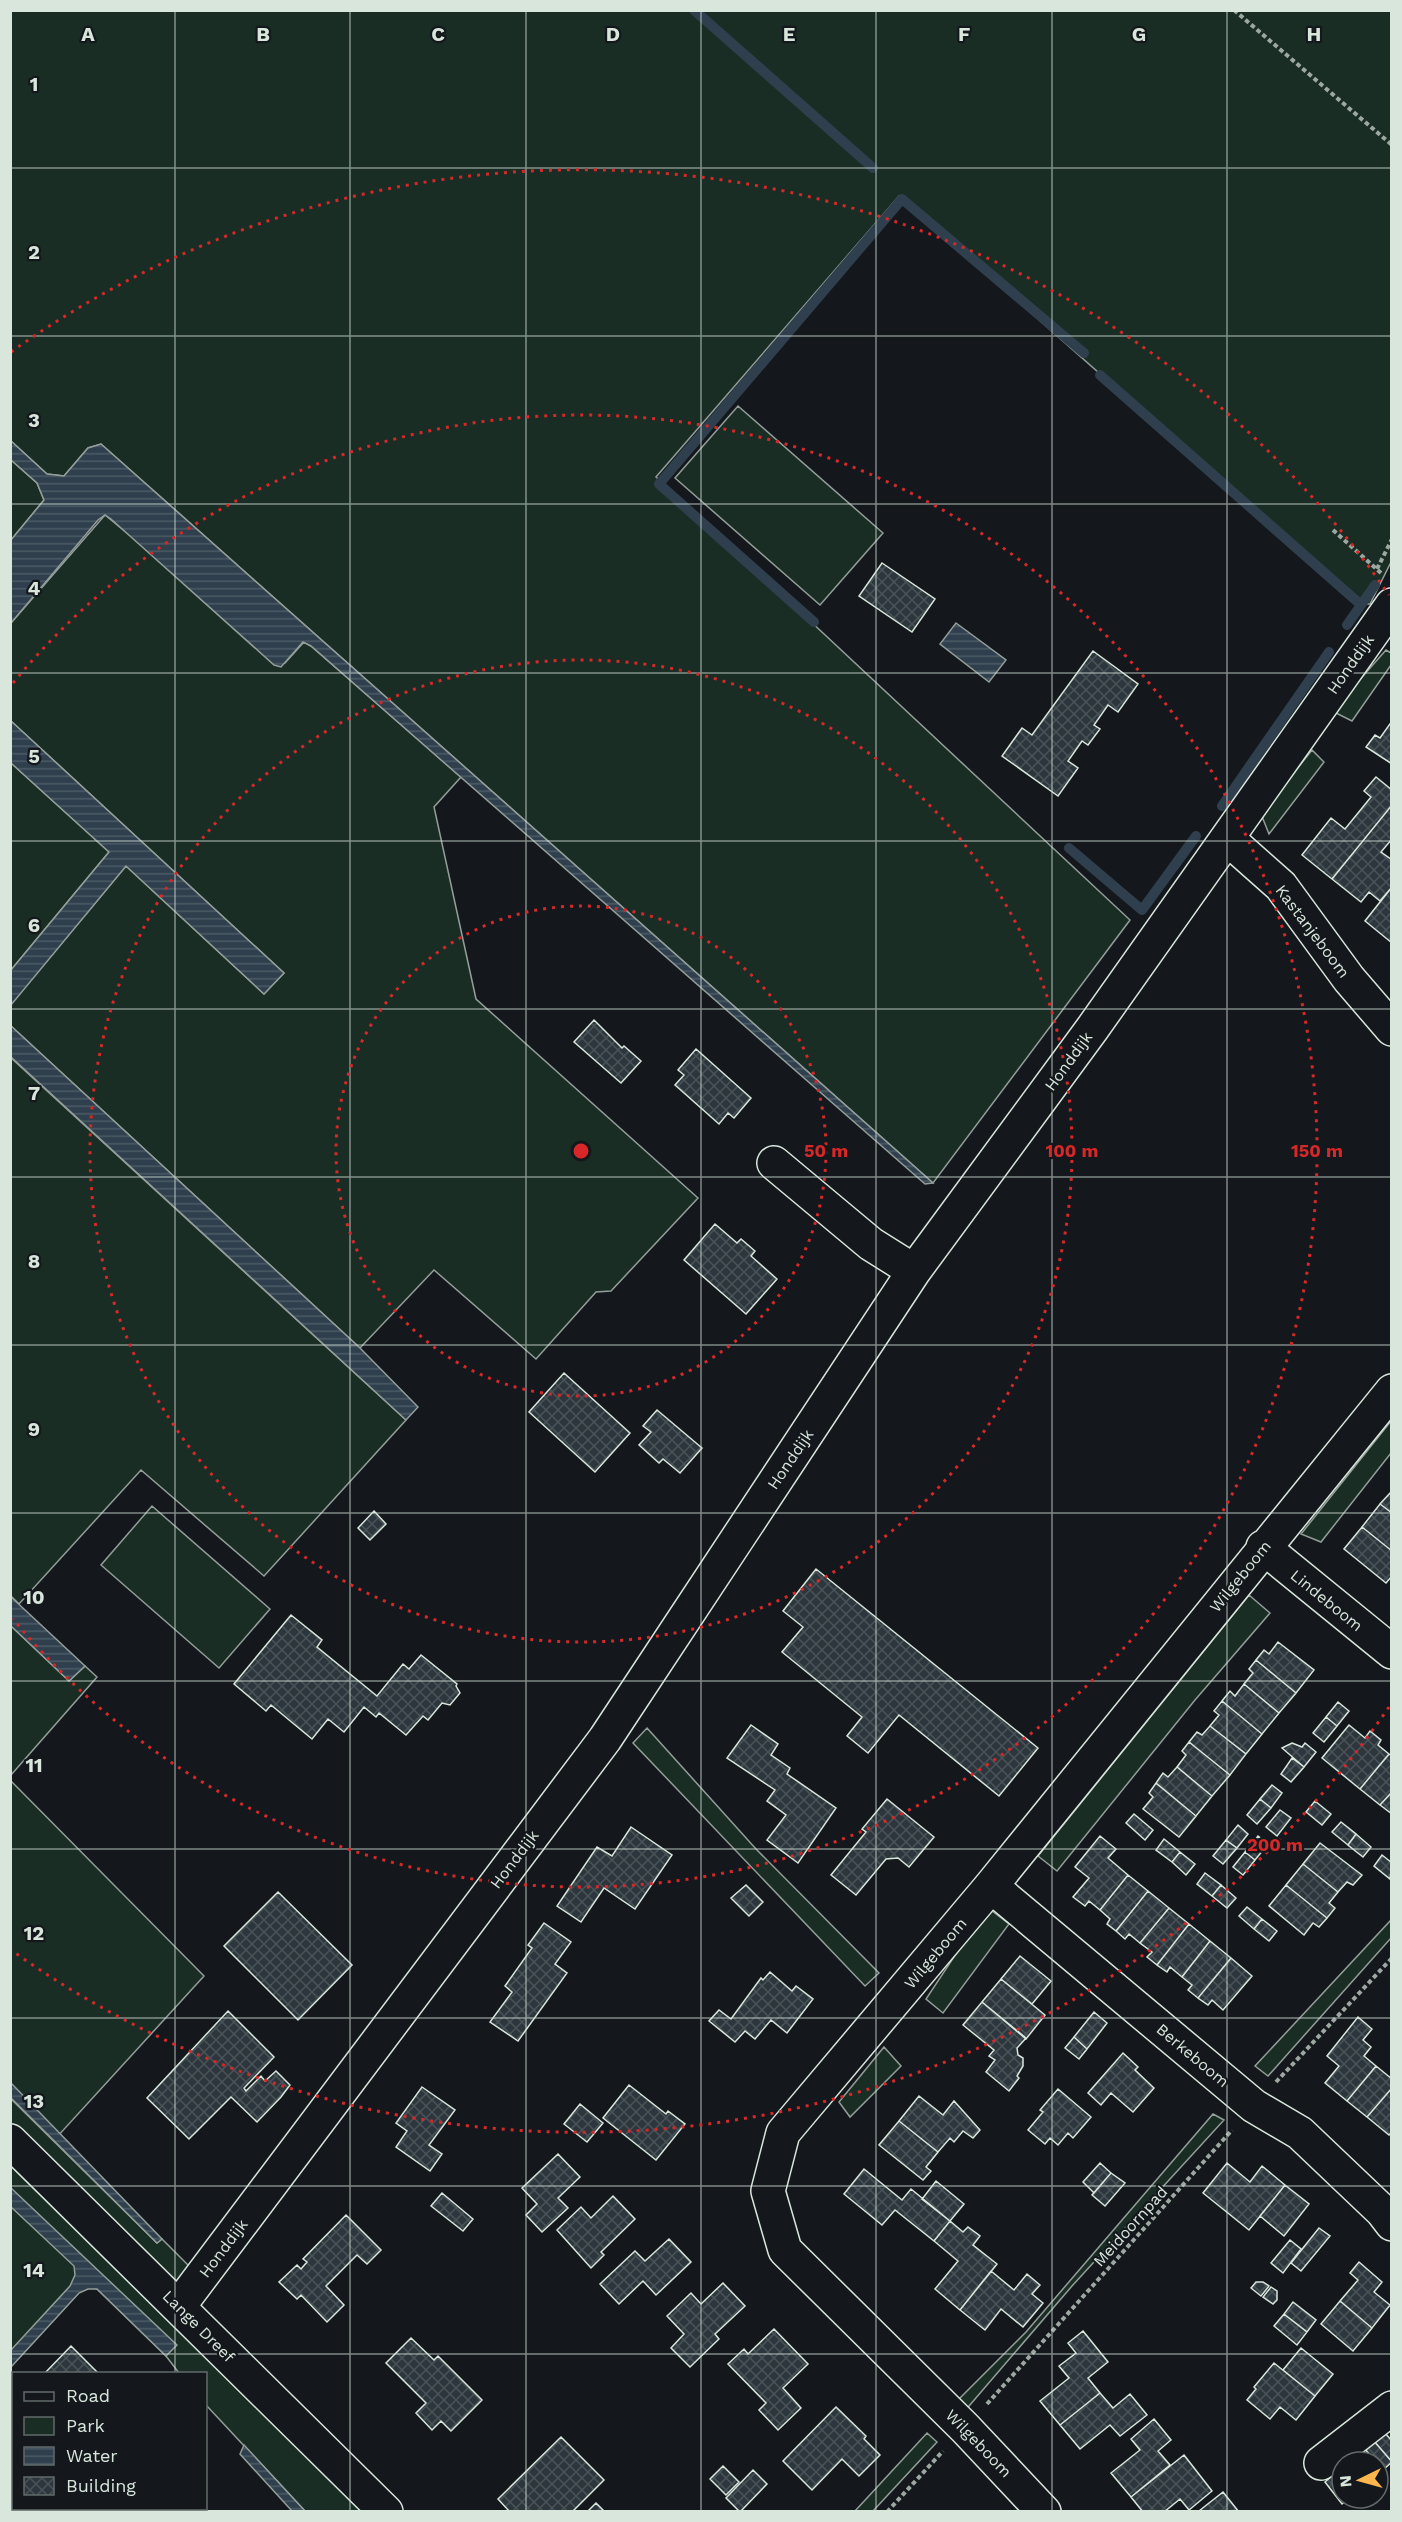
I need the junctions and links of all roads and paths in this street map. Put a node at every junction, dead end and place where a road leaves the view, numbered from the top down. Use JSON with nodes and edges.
{"nodes":[{"id":1,"x":1234,"y":10,"type":"edge"},
{"id":2,"x":1392,"y":145,"type":"edge"},
{"id":3,"x":1333,"y":530,"type":"dead end"},
{"id":4,"x":1392,"y":539,"type":"edge"},
{"id":5,"x":1377,"y":569,"type":"junction"},
{"id":6,"x":1388,"y":590,"type":"edge"},
{"id":7,"x":1228,"y":839,"type":"junction"},
{"id":8,"x":1392,"y":1029,"type":"edge"},
{"id":9,"x":774,"y":1163,"type":"dead end"},
{"id":10,"x":914,"y":1271,"type":"junction"},
{"id":11,"x":1392,"y":1391,"type":"edge"},
{"id":12,"x":1263,"y":1547,"type":"junction"},
{"id":13,"x":1392,"y":1652,"type":"edge"},
{"id":14,"x":991,"y":1886,"type":"junction"},
{"id":15,"x":1392,"y":1958,"type":"edge"},
{"id":16,"x":1254,"y":2106,"type":"junction"},
{"id":17,"x":10,"y":2141,"type":"edge"},
{"id":18,"x":1392,"y":2224,"type":"edge"},
{"id":19,"x":179,"y":2306,"type":"junction"},
{"id":20,"x":1392,"y":2408,"type":"edge"},
{"id":21,"x":965,"y":2428,"type":"junction"},
{"id":22,"x":1321,"y":2463,"type":"dead end"},
{"id":23,"x":386,"y":2511,"type":"edge"},
{"id":24,"x":887,"y":2511,"type":"edge"},
{"id":25,"x":1044,"y":2511,"type":"edge"}],
"edges":[{"from":1,"to":2,"type":"path"},
{"from":3,"to":5,"type":"path"},
{"from":4,"to":5,"type":"path"},
{"from":5,"to":6,"type":"path"},
{"from":6,"to":7,"type":"street","name":"Honddijk"},
{"from":7,"to":8,"type":"street","name":"Kastanjeboom"},
{"from":7,"to":10,"type":"street","name":"Honddijk"},
{"from":9,"to":10,"type":"street"},
{"from":10,"to":19,"type":"street","name":"Honddijk"},
{"from":11,"to":12,"type":"street","name":"Wilgeboom"},
{"from":12,"to":13,"type":"street","name":"Lindeboom"},
{"from":12,"to":14,"type":"street","name":"Wilgeboom"},
{"from":14,"to":16,"type":"street","name":"Berkeboom"},
{"from":14,"to":21,"type":"street","name":"Wilgeboom"},
{"from":15,"to":16,"type":"path","name":"Meidoornpad"},
{"from":16,"to":18,"type":"street","name":"Berkeboom"},
{"from":16,"to":21,"type":"path","name":"Meidoornpad"},
{"from":17,"to":19,"type":"street","name":"Lange Dreef"},
{"from":19,"to":23,"type":"street","name":"Lange Dreef"},
{"from":20,"to":22,"type":"street"},
{"from":21,"to":24,"type":"path","name":"Meidoornpad"},
{"from":21,"to":25,"type":"street","name":"Wilgeboom"}]}
